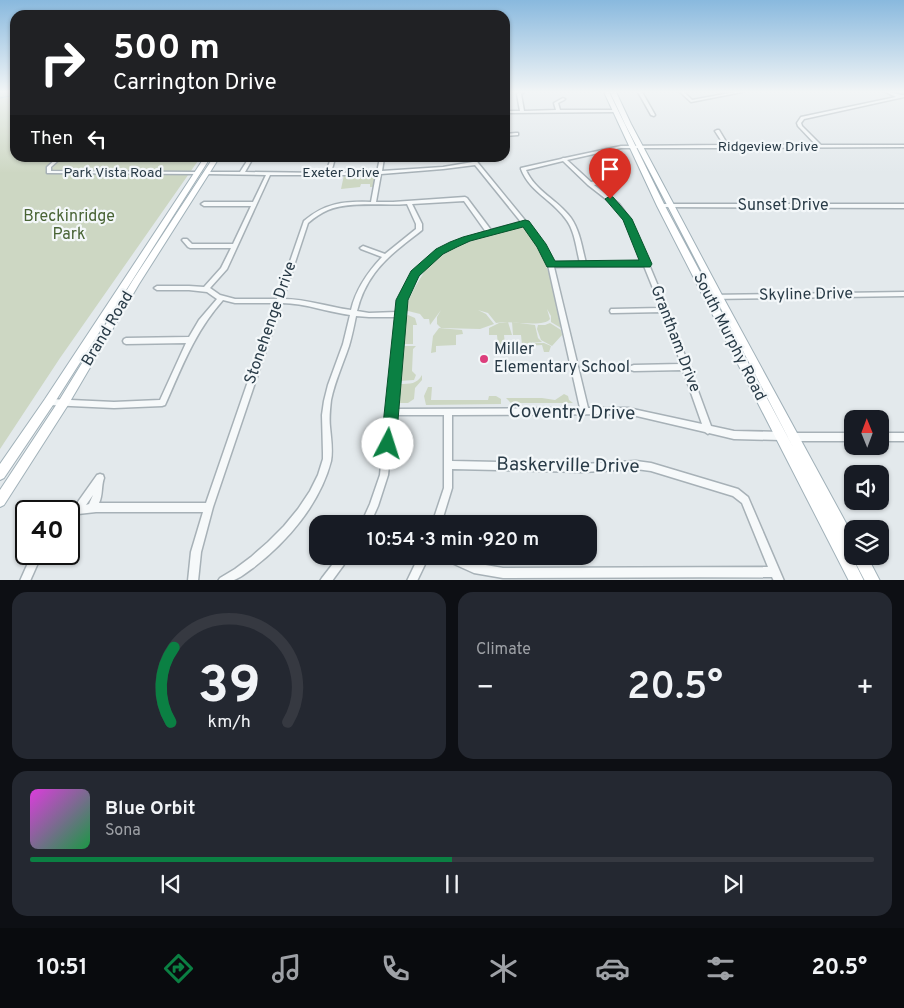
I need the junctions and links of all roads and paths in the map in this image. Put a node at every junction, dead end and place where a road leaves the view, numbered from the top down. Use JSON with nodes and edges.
{"nodes":[{"id":1,"x":620,"y":119,"type":"edge"},
{"id":2,"x":624,"y":119,"type":"edge"},
{"id":3,"x":801,"y":119,"type":"edge"},
{"id":4,"x":717,"y":131,"type":"dead end"},
{"id":5,"x":510,"y":134,"type":"edge"},
{"id":6,"x":516,"y":134,"type":"dead end"},
{"id":7,"x":904,"y":146,"type":"edge"},
{"id":8,"x":636,"y":147,"type":"junction"},
{"id":9,"x":820,"y":147,"type":"junction"},
{"id":10,"x":728,"y":148,"type":"junction"},
{"id":11,"x":563,"y":159,"type":"junction"},
{"id":12,"x":55,"y":162,"type":"edge"},
{"id":13,"x":204,"y":162,"type":"edge"},
{"id":14,"x":213,"y":162,"type":"edge"},
{"id":15,"x":249,"y":162,"type":"edge"},
{"id":16,"x":332,"y":162,"type":"edge"},
{"id":17,"x":381,"y":162,"type":"edge"},
{"id":18,"x":466,"y":162,"type":"edge"},
{"id":19,"x":476,"y":162,"type":"edge"},
{"id":20,"x":196,"y":173,"type":"junction"},
{"id":21,"x":206,"y":173,"type":"junction"},
{"id":22,"x":242,"y":173,"type":"junction"},
{"id":23,"x":269,"y":173,"type":"junction"},
{"id":24,"x":328,"y":173,"type":"junction"},
{"id":25,"x":379,"y":173,"type":"junction"},
{"id":26,"x":609,"y":180,"type":"dead end"},
{"id":27,"x":590,"y":184,"type":"junction"},
{"id":28,"x":373,"y":203,"type":"junction"},
{"id":29,"x":409,"y":203,"type":"junction"},
{"id":30,"x":204,"y":204,"type":"dead end"},
{"id":31,"x":254,"y":204,"type":"junction"},
{"id":32,"x":661,"y":206,"type":"junction"},
{"id":33,"x":671,"y":206,"type":"junction"},
{"id":34,"x":904,"y":206,"type":"edge"},
{"id":35,"x":525,"y":223,"type":"junction"},
{"id":36,"x":489,"y":232,"type":"junction"},
{"id":37,"x":185,"y":240,"type":"dead end"},
{"id":38,"x":235,"y":246,"type":"junction"},
{"id":39,"x":363,"y":248,"type":"dead end"},
{"id":40,"x":385,"y":256,"type":"junction"},
{"id":41,"x":583,"y":263,"type":"junction"},
{"id":42,"x":646,"y":264,"type":"junction"},
{"id":43,"x":551,"y":265,"type":"junction"},
{"id":44,"x":157,"y":288,"type":"dead end"},
{"id":45,"x":205,"y":290,"type":"junction"},
{"id":46,"x":904,"y":294,"type":"edge"},
{"id":47,"x":714,"y":297,"type":"junction"},
{"id":48,"x":221,"y":298,"type":"junction"},
{"id":49,"x":279,"y":301,"type":"junction"},
{"id":50,"x":665,"y":310,"type":"junction"},
{"id":51,"x":612,"y":311,"type":"dead end"},
{"id":52,"x":353,"y":313,"type":"junction"},
{"id":53,"x":400,"y":314,"type":"junction"},
{"id":54,"x":190,"y":340,"type":"junction"},
{"id":55,"x":126,"y":341,"type":"dead end"},
{"id":56,"x":634,"y":368,"type":"dead end"},
{"id":57,"x":687,"y":368,"type":"junction"},
{"id":58,"x":49,"y":402,"type":"junction"},
{"id":59,"x":64,"y":402,"type":"junction"},
{"id":60,"x":585,"y":411,"type":"junction"},
{"id":61,"x":391,"y":412,"type":"junction"},
{"id":62,"x":448,"y":412,"type":"junction"},
{"id":63,"x":708,"y":430,"type":"junction"},
{"id":64,"x":780,"y":436,"type":"junction"},
{"id":65,"x":904,"y":436,"type":"edge"},
{"id":66,"x":795,"y":437,"type":"junction"},
{"id":67,"x":844,"y":437,"type":"edge"},
{"id":68,"x":889,"y":437,"type":"edge"},
{"id":69,"x":448,"y":465,"type":"junction"},
{"id":70,"x":0,"y":474,"type":"edge"},
{"id":71,"x":0,"y":501,"type":"edge"},
{"id":72,"x":80,"y":506,"type":"edge"},
{"id":73,"x":209,"y":507,"type":"junction"},
{"id":74,"x":92,"y":508,"type":"junction"},
{"id":75,"x":80,"y":509,"type":"edge"},
{"id":76,"x":369,"y":515,"type":"edge"},
{"id":77,"x":439,"y":515,"type":"edge"},
{"id":78,"x":844,"y":531,"type":"edge"},
{"id":79,"x":32,"y":565,"type":"edge"},
{"id":80,"x":338,"y":565,"type":"edge"},
{"id":81,"x":420,"y":565,"type":"edge"},
{"id":82,"x":467,"y":565,"type":"edge"},
{"id":83,"x":864,"y":565,"type":"edge"},
{"id":84,"x":778,"y":576,"type":"edge"},
{"id":85,"x":25,"y":580,"type":"edge"},
{"id":86,"x":193,"y":580,"type":"edge"},
{"id":87,"x":223,"y":580,"type":"edge"},
{"id":88,"x":326,"y":580,"type":"edge"},
{"id":89,"x":412,"y":580,"type":"edge"},
{"id":90,"x":856,"y":580,"type":"edge"},
{"id":91,"x":873,"y":580,"type":"edge"}],
"edges":[{"from":1,"to":8,"type":"main road","name":"South Murphy Road"},
{"from":2,"to":8,"type":"main road","name":"South Murphy Road"},
{"from":3,"to":9,"type":"street"},
{"from":4,"to":10,"type":"street"},
{"from":5,"to":6,"type":"street"},
{"from":7,"to":9,"type":"street","name":"Ridgeview Drive"},
{"from":8,"to":10,"type":"street","name":"Ridgeview Drive"},
{"from":8,"to":11,"type":"street","name":"Ridgeview Drive"},
{"from":8,"to":32,"type":"main road","name":"South Murphy Road"},
{"from":8,"to":33,"type":"main road","name":"South Murphy Road"},
{"from":9,"to":10,"type":"street","name":"Ridgeview Drive"},
{"from":11,"to":27,"type":"street","name":"Grantham Drive"},
{"from":11,"to":41,"type":"street","name":"Ridgeview Drive"},
{"from":12,"to":20,"type":"street","name":"Park Vista Road"},
{"from":13,"to":20,"type":"main road","name":"Brand Road"},
{"from":14,"to":21,"type":"main road","name":"Brand Road"},
{"from":15,"to":22,"type":"street"},
{"from":16,"to":24,"type":"street"},
{"from":17,"to":25,"type":"street"},
{"from":18,"to":25,"type":"street","name":"Exeter Drive"},
{"from":19,"to":35,"type":"street"},
{"from":20,"to":21,"type":"main road"},
{"from":20,"to":58,"type":"main road","name":"Brand Road"},
{"from":21,"to":22,"type":"street","name":"Exeter Drive"},
{"from":21,"to":59,"type":"main road","name":"Brand Road"},
{"from":22,"to":23,"type":"street","name":"Exeter Drive"},
{"from":23,"to":24,"type":"street","name":"Exeter Drive"},
{"from":23,"to":31,"type":"street"},
{"from":24,"to":25,"type":"street","name":"Exeter Drive"},
{"from":25,"to":28,"type":"street"},
{"from":26,"to":27,"type":"street"},
{"from":27,"to":42,"type":"street","name":"Grantham Drive"},
{"from":28,"to":29,"type":"street","name":"Stonehenge Drive"},
{"from":28,"to":49,"type":"street","name":"Stonehenge Drive"},
{"from":29,"to":36,"type":"street","name":"Stonehenge Drive"},
{"from":29,"to":40,"type":"street"},
{"from":30,"to":31,"type":"street"},
{"from":31,"to":38,"type":"street"},
{"from":32,"to":33,"type":"street","name":"Sunset Drive"},
{"from":32,"to":47,"type":"main road","name":"South Murphy Road"},
{"from":33,"to":34,"type":"street","name":"Sunset Drive"},
{"from":33,"to":47,"type":"main road","name":"South Murphy Road"},
{"from":35,"to":36,"type":"street"},
{"from":35,"to":43,"type":"street"},
{"from":36,"to":53,"type":"street"},
{"from":37,"to":38,"type":"street"},
{"from":38,"to":45,"type":"street"},
{"from":39,"to":40,"type":"street"},
{"from":40,"to":52,"type":"street"},
{"from":41,"to":42,"type":"street"},
{"from":41,"to":43,"type":"street"},
{"from":42,"to":50,"type":"street","name":"Grantham Drive"},
{"from":43,"to":60,"type":"street"},
{"from":44,"to":45,"type":"street"},
{"from":45,"to":48,"type":"street"},
{"from":46,"to":47,"type":"street","name":"Skyline Drive"},
{"from":47,"to":64,"type":"main road","name":"South Murphy Road"},
{"from":47,"to":66,"type":"main road","name":"South Murphy Road"},
{"from":48,"to":49,"type":"street"},
{"from":48,"to":54,"type":"street"},
{"from":49,"to":52,"type":"street"},
{"from":49,"to":73,"type":"street","name":"Stonehenge Drive"},
{"from":50,"to":51,"type":"street"},
{"from":50,"to":57,"type":"street","name":"Grantham Drive"},
{"from":52,"to":53,"type":"street"},
{"from":52,"to":87,"type":"street"},
{"from":53,"to":61,"type":"street"},
{"from":54,"to":55,"type":"street"},
{"from":54,"to":59,"type":"street"},
{"from":56,"to":57,"type":"street"},
{"from":57,"to":63,"type":"street","name":"Grantham Drive"},
{"from":58,"to":59,"type":"street"},
{"from":58,"to":70,"type":"main road","name":"Brand Road"},
{"from":59,"to":71,"type":"main road","name":"Brand Road"},
{"from":60,"to":62,"type":"street","name":"Coventry Drive"},
{"from":60,"to":63,"type":"street","name":"Coventry Drive"},
{"from":61,"to":62,"type":"street","name":"Coventry Drive"},
{"from":61,"to":76,"type":"street"},
{"from":62,"to":69,"type":"street"},
{"from":63,"to":64,"type":"street","name":"Coventry Drive"},
{"from":64,"to":66,"type":"street","name":"Coventry Drive"},
{"from":64,"to":90,"type":"main road","name":"South Murphy Road"},
{"from":65,"to":68,"type":"street"},
{"from":66,"to":67,"type":"street","name":"Coventry Drive"},
{"from":66,"to":78,"type":"main road","name":"South Murphy Road"},
{"from":69,"to":77,"type":"street"},
{"from":69,"to":84,"type":"street","name":"Baskerville Drive"},
{"from":72,"to":74,"type":"street"},
{"from":73,"to":74,"type":"street"},
{"from":73,"to":86,"type":"street","name":"Stonehenge Drive"},
{"from":74,"to":75,"type":"street"},
{"from":79,"to":85,"type":"street"},
{"from":80,"to":88,"type":"street"},
{"from":81,"to":89,"type":"street"},
{"from":82,"to":84,"type":"street"},
{"from":83,"to":91,"type":"main road"}]}
